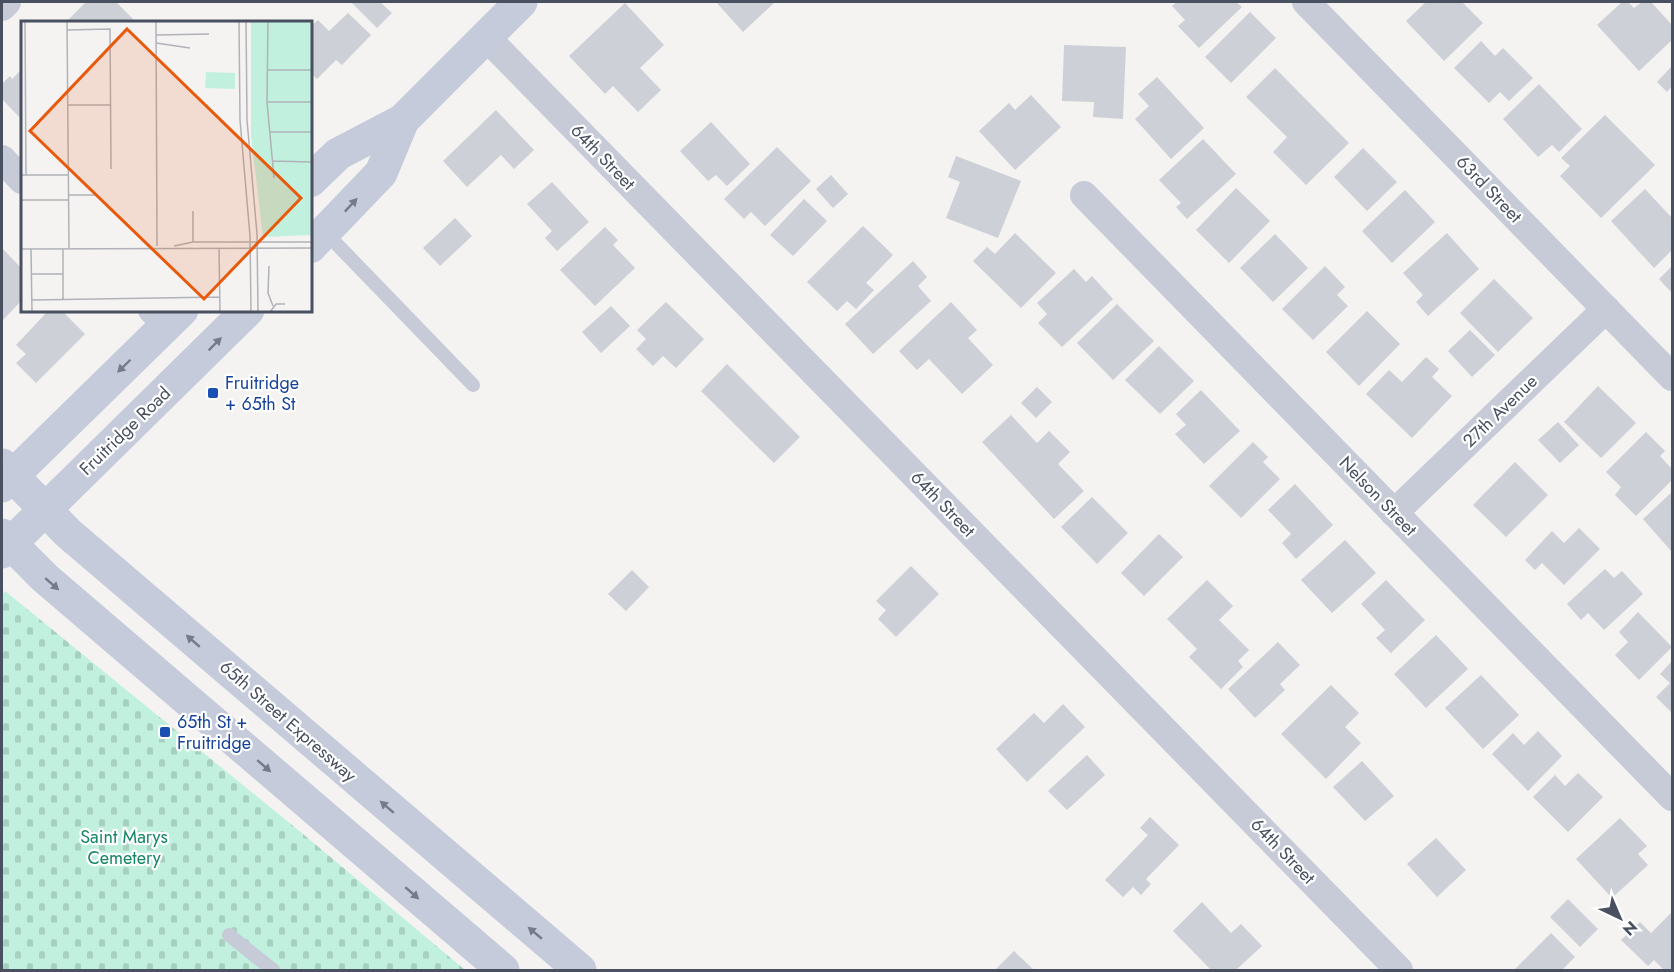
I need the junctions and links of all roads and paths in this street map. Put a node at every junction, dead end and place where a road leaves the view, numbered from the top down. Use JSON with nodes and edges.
{"nodes":[{"id":1,"x":7,"y":2,"type":"edge"},
{"id":2,"x":521,"y":2,"type":"edge"},
{"id":3,"x":1306,"y":2,"type":"edge"},
{"id":4,"x":2,"y":7,"type":"edge"},
{"id":5,"x":486,"y":37,"type":"junction"},
{"id":6,"x":402,"y":120,"type":"junction"},
{"id":7,"x":2,"y":159,"type":"edge"},
{"id":8,"x":21,"y":179,"type":"edge"},
{"id":9,"x":312,"y":179,"type":"edge"},
{"id":10,"x":1084,"y":195,"type":"dead end"},
{"id":11,"x":318,"y":240,"type":"edge"},
{"id":12,"x":1606,"y":309,"type":"junction"},
{"id":13,"x":246,"y":312,"type":"edge"},
{"id":14,"x":167,"y":316,"type":"edge"},
{"id":15,"x":1672,"y":377,"type":"edge"},
{"id":16,"x":473,"y":385,"type":"dead end"},
{"id":17,"x":5,"y":476,"type":"edge"},
{"id":18,"x":45,"y":509,"type":"junction"},
{"id":19,"x":1394,"y":513,"type":"junction"},
{"id":20,"x":4,"y":543,"type":"edge"},
{"id":21,"x":1672,"y":797,"type":"edge"},
{"id":22,"x":229,"y":935,"type":"dead end"},
{"id":23,"x":273,"y":970,"type":"edge"},
{"id":24,"x":503,"y":970,"type":"edge"},
{"id":25,"x":580,"y":970,"type":"edge"},
{"id":26,"x":1399,"y":970,"type":"edge"}],
"edges":[{"from":1,"to":4,"type":"street"},
{"from":2,"to":5,"type":"main road"},
{"from":3,"to":12,"type":"street","name":"63rd Street"},
{"from":5,"to":6,"type":"main road"},
{"from":5,"to":26,"type":"street","name":"64th Street"},
{"from":6,"to":9,"type":"main road"},
{"from":11,"to":6,"type":"main road","one_way":true},
{"from":7,"to":8,"type":"street"},
{"from":10,"to":19,"type":"street","name":"Nelson Street"},
{"from":11,"to":16,"type":"lane"},
{"from":12,"to":15,"type":"street","name":"63rd Street"},
{"from":12,"to":19,"type":"street","name":"27th Avenue"},
{"from":18,"to":13,"type":"main road","name":"Fruitridge Road","one_way":true},
{"from":14,"to":17,"type":"main road","one_way":true},
{"from":17,"to":18,"type":"main road","name":"65th Street Expressway"},
{"from":18,"to":20,"type":"main road","name":"Fruitridge Road"},
{"from":25,"to":18,"type":"main road","name":"65th Street Expressway","one_way":true},
{"from":19,"to":21,"type":"street","name":"Nelson Street"},
{"from":20,"to":24,"type":"main road","one_way":true},
{"from":22,"to":23,"type":"lane"}]}
